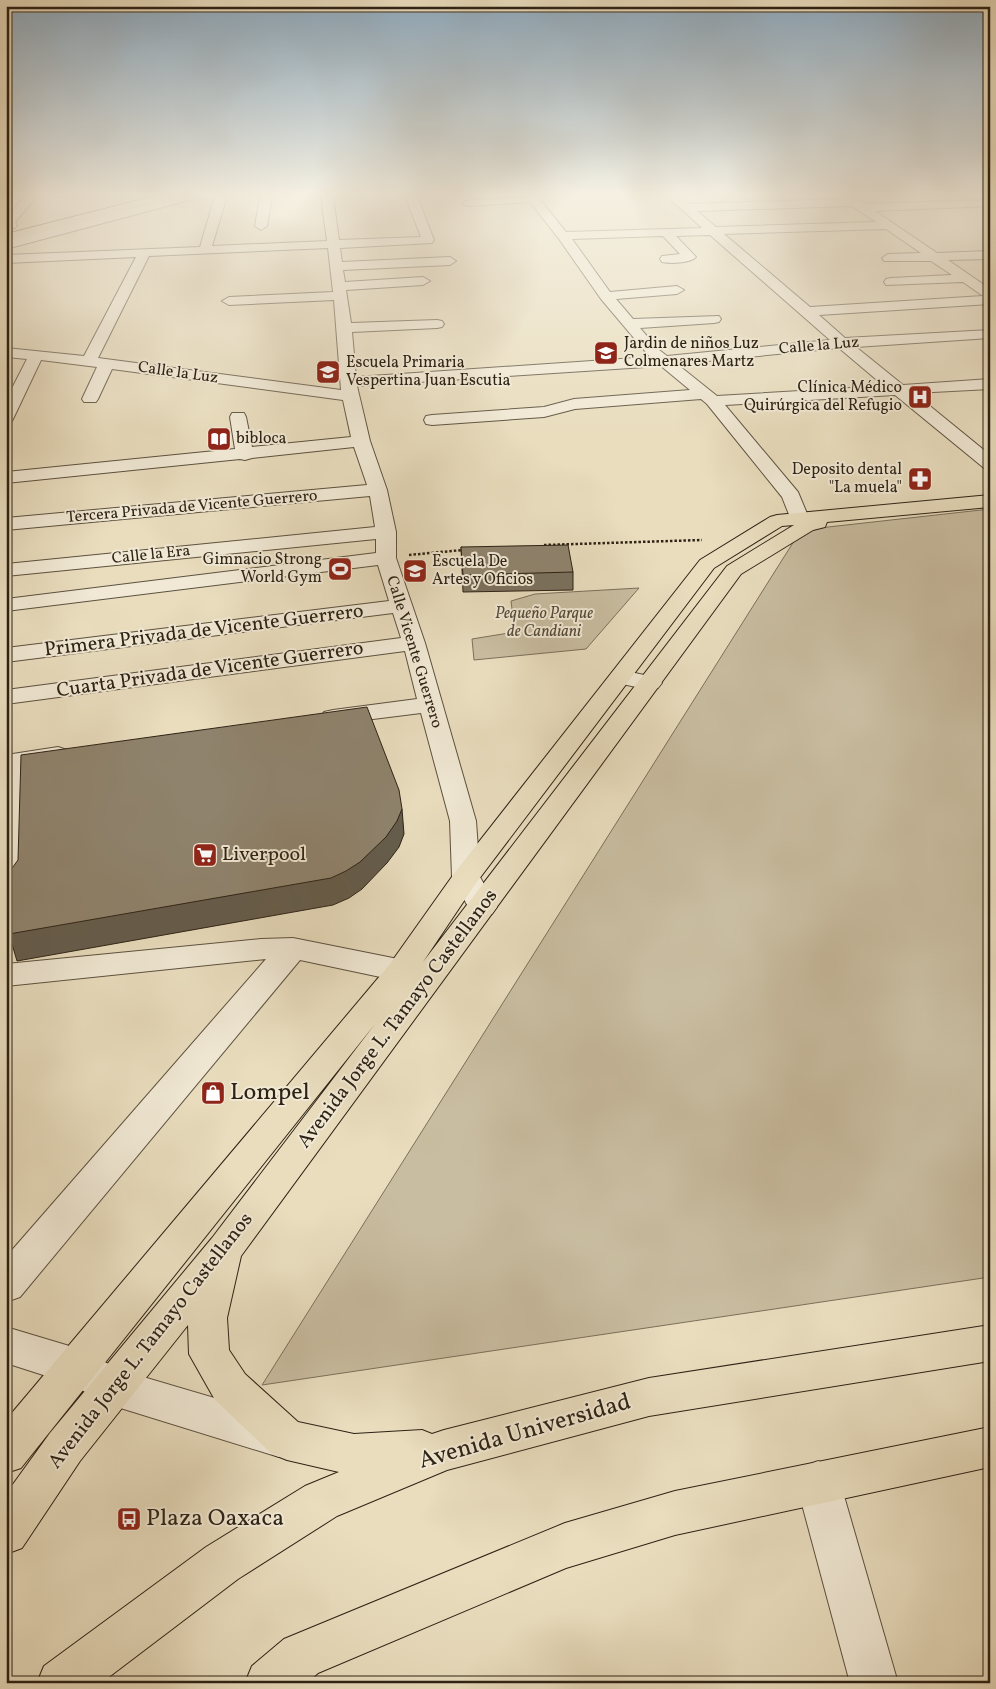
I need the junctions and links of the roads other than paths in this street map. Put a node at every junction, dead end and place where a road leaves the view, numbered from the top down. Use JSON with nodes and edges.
{"nodes":[{"id":1,"x":133,"y":275,"type":"edge"},
{"id":2,"x":330,"y":275,"type":"edge"},
{"id":3,"x":337,"y":275,"type":"edge"},
{"id":4,"x":357,"y":275,"type":"edge"},
{"id":5,"x":591,"y":275,"type":"edge"},
{"id":6,"x":763,"y":275,"type":"edge"},
{"id":7,"x":961,"y":275,"type":"edge"},
{"id":8,"x":966,"y":278,"type":"junction"},
{"id":9,"x":423,"y":281,"type":"dead end"},
{"id":10,"x":891,"y":282,"type":"dead end"},
{"id":11,"x":677,"y":290,"type":"dead end"},
{"id":12,"x":989,"y":295,"type":"edge"},
{"id":13,"x":606,"y":296,"type":"junction"},
{"id":14,"x":229,"y":301,"type":"dead end"},
{"id":15,"x":805,"y":312,"type":"junction"},
{"id":16,"x":714,"y":319,"type":"dead end"},
{"id":17,"x":437,"y":324,"type":"dead end"},
{"id":18,"x":630,"y":324,"type":"junction"},
{"id":19,"x":344,"y":328,"type":"junction"},
{"id":20,"x":990,"y":334,"type":"edge"},
{"id":21,"x":842,"y":343,"type":"junction"},
{"id":22,"x":6,"y":352,"type":"edge"},
{"id":23,"x":36,"y":356,"type":"junction"},
{"id":24,"x":89,"y":361,"type":"junction"},
{"id":25,"x":664,"y":361,"type":"junction"},
{"id":26,"x":106,"y":364,"type":"junction"},
{"id":27,"x":990,"y":384,"type":"edge"},
{"id":28,"x":349,"y":389,"type":"junction"},
{"id":29,"x":899,"y":390,"type":"junction"},
{"id":30,"x":709,"y":398,"type":"junction"},
{"id":31,"x":90,"y":399,"type":"dead end"},
{"id":32,"x":6,"y":417,"type":"edge"},
{"id":33,"x":238,"y":418,"type":"dead end"},
{"id":34,"x":432,"y":420,"type":"dead end"},
{"id":35,"x":361,"y":441,"type":"junction"},
{"id":36,"x":245,"y":455,"type":"junction"},
{"id":37,"x":990,"y":464,"type":"edge"},
{"id":38,"x":6,"y":478,"type":"edge"},
{"id":39,"x":378,"y":490,"type":"junction"},
{"id":40,"x":990,"y":500,"type":"edge"},
{"id":41,"x":803,"y":522,"type":"junction"},
{"id":42,"x":6,"y":524,"type":"edge"},
{"id":43,"x":386,"y":532,"type":"junction"},
{"id":44,"x":386,"y":558,"type":"junction"},
{"id":45,"x":6,"y":570,"type":"edge"},
{"id":46,"x":6,"y":605,"type":"edge"},
{"id":47,"x":401,"y":606,"type":"junction"},
{"id":48,"x":414,"y":643,"type":"junction"},
{"id":49,"x":6,"y":655,"type":"edge"},
{"id":50,"x":620,"y":676,"type":"junction"},
{"id":51,"x":650,"y":683,"type":"junction"},
{"id":52,"x":6,"y":697,"type":"edge"},
{"id":53,"x":431,"y":704,"type":"junction"},
{"id":54,"x":315,"y":720,"type":"edge"},
{"id":55,"x":85,"y":752,"type":"edge"},
{"id":56,"x":10,"y":762,"type":"edge"},
{"id":57,"x":466,"y":877,"type":"junction"},
{"id":58,"x":6,"y":890,"type":"edge"},
{"id":59,"x":482,"y":907,"type":"junction"},
{"id":60,"x":293,"y":948,"type":"junction"},
{"id":61,"x":416,"y":974,"type":"junction"},
{"id":62,"x":6,"y":975,"type":"edge"},
{"id":63,"x":225,"y":1249,"type":"junction"},
{"id":64,"x":6,"y":1285,"type":"edge"},
{"id":65,"x":990,"y":1343,"type":"edge"},
{"id":66,"x":6,"y":1345,"type":"edge"},
{"id":67,"x":76,"y":1367,"type":"junction"},
{"id":68,"x":114,"y":1387,"type":"junction"},
{"id":69,"x":287,"y":1440,"type":"junction"},
{"id":70,"x":990,"y":1447,"type":"edge"},
{"id":71,"x":444,"y":1450,"type":"junction"},
{"id":72,"x":6,"y":1453,"type":"edge"},
{"id":73,"x":818,"y":1482,"type":"junction"},
{"id":74,"x":6,"y":1532,"type":"edge"},
{"id":75,"x":61,"y":1683,"type":"edge"},
{"id":76,"x":269,"y":1683,"type":"edge"},
{"id":77,"x":874,"y":1683,"type":"edge"}],
"edges":[{"from":1,"to":24,"type":"street"},
{"from":2,"to":14,"type":"street"},
{"from":3,"to":19,"type":"street","name":"Calle Vicente Guerrero"},
{"from":4,"to":9,"type":"street"},
{"from":5,"to":13,"type":"street"},
{"from":6,"to":15,"type":"street"},
{"from":7,"to":8,"type":"street"},
{"from":8,"to":10,"type":"street"},
{"from":8,"to":12,"type":"street"},
{"from":11,"to":13,"type":"street"},
{"from":12,"to":15,"type":"street"},
{"from":13,"to":18,"type":"street"},
{"from":15,"to":21,"type":"street"},
{"from":16,"to":18,"type":"street"},
{"from":17,"to":19,"type":"street"},
{"from":18,"to":25,"type":"street"},
{"from":19,"to":28,"type":"street","name":"Calle Vicente Guerrero"},
{"from":20,"to":21,"type":"street","name":"Calle la Luz"},
{"from":21,"to":25,"type":"street","name":"Calle la Luz"},
{"from":21,"to":29,"type":"street"},
{"from":22,"to":23,"type":"street","name":"Calle la Luz"},
{"from":23,"to":24,"type":"street","name":"Calle la Luz"},
{"from":23,"to":32,"type":"street"},
{"from":24,"to":26,"type":"street","name":"Calle la Luz"},
{"from":25,"to":28,"type":"street","name":"Calle la Luz"},
{"from":25,"to":30,"type":"street"},
{"from":26,"to":28,"type":"street","name":"Calle la Luz"},
{"from":26,"to":31,"type":"street"},
{"from":27,"to":29,"type":"street"},
{"from":28,"to":35,"type":"street","name":"Calle Vicente Guerrero"},
{"from":29,"to":30,"type":"street"},
{"from":29,"to":37,"type":"street"},
{"from":30,"to":34,"type":"street"},
{"from":30,"to":41,"type":"street"},
{"from":33,"to":36,"type":"street"},
{"from":35,"to":36,"type":"street"},
{"from":35,"to":39,"type":"street","name":"Calle Vicente Guerrero"},
{"from":36,"to":38,"type":"street"},
{"from":39,"to":42,"type":"street","name":"Tercera Privada de Vicente Guerrero"},
{"from":39,"to":43,"type":"street","name":"Calle Vicente Guerrero"},
{"from":40,"to":41,"type":"main road"},
{"from":41,"to":50,"type":"main road","name":"Avenida Jorge L. Tamayo Castellanos"},
{"from":41,"to":51,"type":"main road","name":"Avenida Jorge L. Tamayo Castellanos"},
{"from":43,"to":44,"type":"street","name":"Calle Vicente Guerrero"},
{"from":43,"to":45,"type":"street","name":"Calle la Era"},
{"from":44,"to":46,"type":"street"},
{"from":44,"to":47,"type":"street","name":"Calle Vicente Guerrero"},
{"from":47,"to":48,"type":"street","name":"Calle Vicente Guerrero"},
{"from":47,"to":49,"type":"street","name":"Primera Privada de Vicente Guerrero"},
{"from":48,"to":52,"type":"street","name":"Cuarta Privada de Vicente Guerrero"},
{"from":48,"to":53,"type":"street","name":"Calle Vicente Guerrero"},
{"from":50,"to":51,"type":"street"},
{"from":50,"to":57,"type":"main road","name":"Avenida Jorge L. Tamayo Castellanos"},
{"from":51,"to":59,"type":"main road","name":"Avenida Jorge L. Tamayo Castellanos"},
{"from":53,"to":54,"type":"street"},
{"from":53,"to":57,"type":"street","name":"Calle Vicente Guerrero"},
{"from":55,"to":56,"type":"street"},
{"from":56,"to":58,"type":"street"},
{"from":57,"to":59,"type":"street","name":"Calle Vicente Guerrero"},
{"from":57,"to":61,"type":"main road","name":"Avenida Jorge L. Tamayo Castellanos"},
{"from":59,"to":61,"type":"main road","name":"Avenida Jorge L. Tamayo Castellanos"},
{"from":60,"to":61,"type":"street"},
{"from":60,"to":62,"type":"street"},
{"from":60,"to":64,"type":"street"},
{"from":61,"to":63,"type":"main road","name":"Avenida Jorge L. Tamayo Castellanos"},
{"from":61,"to":67,"type":"main road","name":"Avenida Jorge L. Tamayo Castellanos"},
{"from":63,"to":68,"type":"main road","name":"Avenida Jorge L. Tamayo Castellanos"},
{"from":63,"to":69,"type":"main road"},
{"from":65,"to":71,"type":"main road","name":"Avenida Universidad"},
{"from":66,"to":67,"type":"street"},
{"from":67,"to":68,"type":"street"},
{"from":67,"to":72,"type":"main road","name":"Avenida Jorge L. Tamayo Castellanos"},
{"from":68,"to":69,"type":"street"},
{"from":68,"to":74,"type":"main road","name":"Avenida Jorge L. Tamayo Castellanos"},
{"from":69,"to":71,"type":"main road"},
{"from":70,"to":73,"type":"main road"},
{"from":71,"to":75,"type":"main road","name":"Avenida Universidad"},
{"from":73,"to":76,"type":"main road"},
{"from":73,"to":77,"type":"street"}]}
